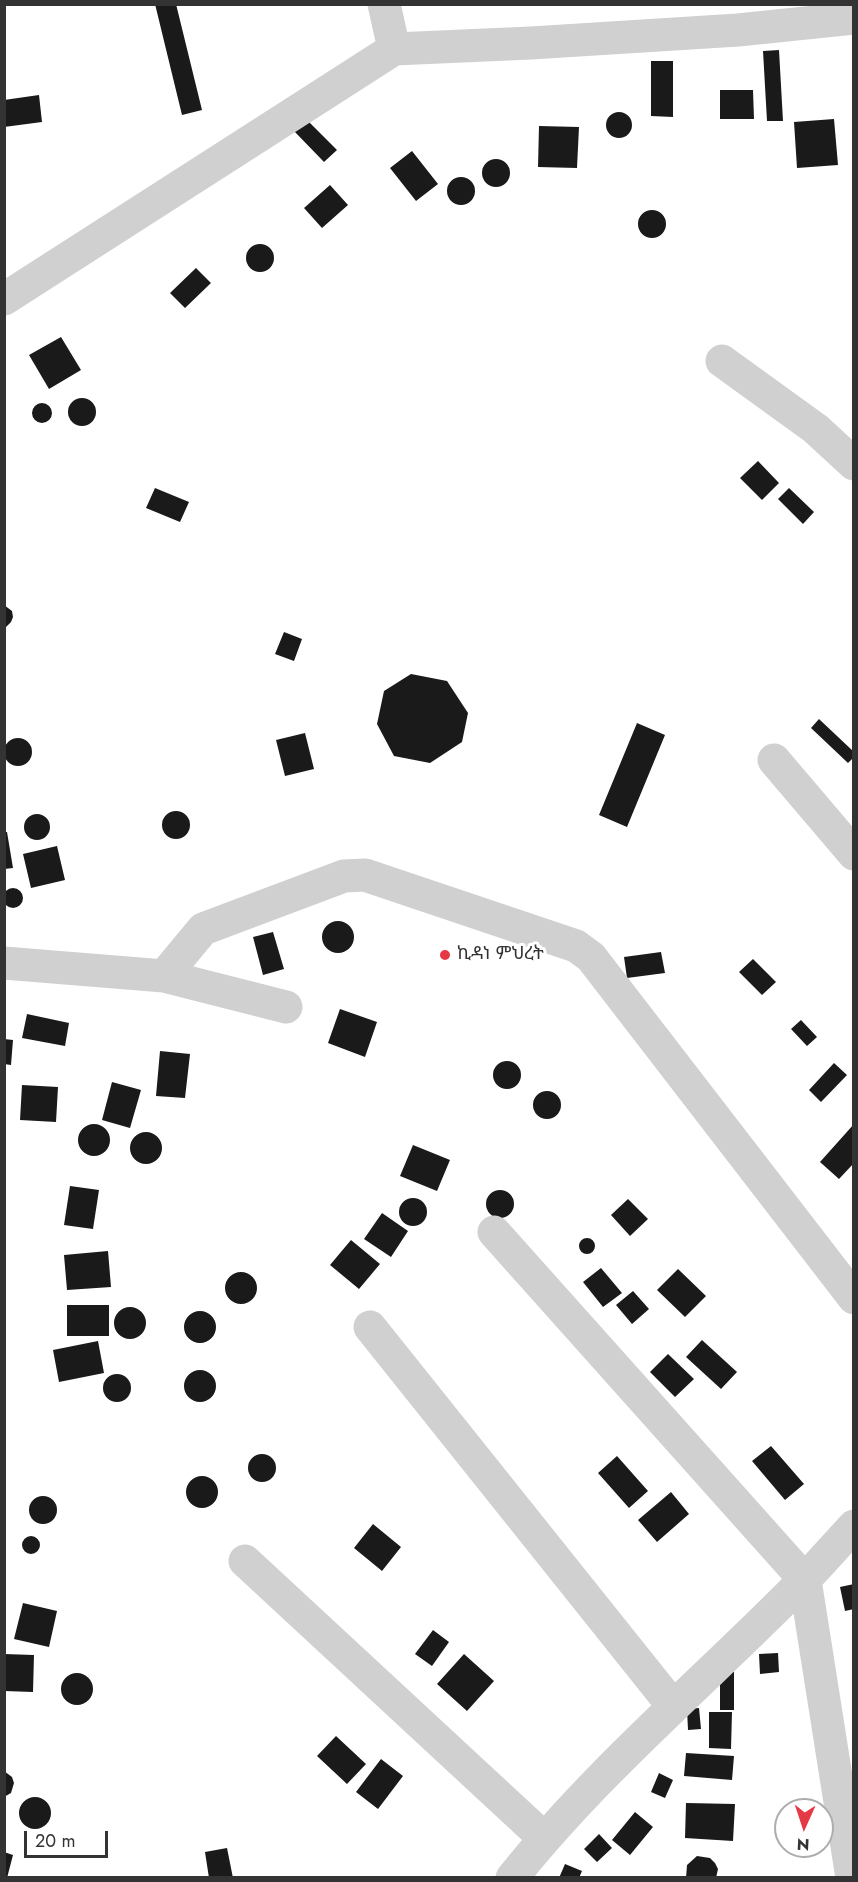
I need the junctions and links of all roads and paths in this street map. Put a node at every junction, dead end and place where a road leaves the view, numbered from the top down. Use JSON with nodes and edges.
{"nodes":[{"id":1,"x":384,"y":4,"type":"edge"},
{"id":2,"x":854,"y":18,"type":"edge"},
{"id":3,"x":394,"y":49,"type":"junction"},
{"id":4,"x":4,"y":299,"type":"edge"},
{"id":5,"x":722,"y":361,"type":"dead end"},
{"id":6,"x":854,"y":464,"type":"edge"},
{"id":7,"x":774,"y":760,"type":"dead end"},
{"id":8,"x":854,"y":854,"type":"edge"},
{"id":9,"x":4,"y":963,"type":"edge"},
{"id":10,"x":164,"y":976,"type":"junction"},
{"id":11,"x":286,"y":1007,"type":"dead end"},
{"id":12,"x":494,"y":1232,"type":"dead end"},
{"id":13,"x":854,"y":1298,"type":"edge"},
{"id":14,"x":370,"y":1327,"type":"dead end"},
{"id":15,"x":854,"y":1526,"type":"edge"},
{"id":16,"x":245,"y":1561,"type":"dead end"},
{"id":17,"x":805,"y":1580,"type":"junction"},
{"id":18,"x":673,"y":1706,"type":"junction"},
{"id":19,"x":544,"y":1838,"type":"junction"},
{"id":20,"x":512,"y":1878,"type":"edge"},
{"id":21,"x":852,"y":1878,"type":"edge"}],
"edges":[{"from":1,"to":3,"type":"street"},
{"from":2,"to":3,"type":"street"},
{"from":3,"to":4,"type":"street"},
{"from":5,"to":6,"type":"street"},
{"from":7,"to":8,"type":"street"},
{"from":9,"to":10,"type":"street"},
{"from":10,"to":11,"type":"street"},
{"from":10,"to":13,"type":"street"},
{"from":12,"to":17,"type":"street"},
{"from":14,"to":18,"type":"street"},
{"from":15,"to":17,"type":"street"},
{"from":16,"to":19,"type":"street"},
{"from":17,"to":18,"type":"street"},
{"from":17,"to":21,"type":"street"},
{"from":18,"to":19,"type":"street"},
{"from":19,"to":20,"type":"street"}]}
